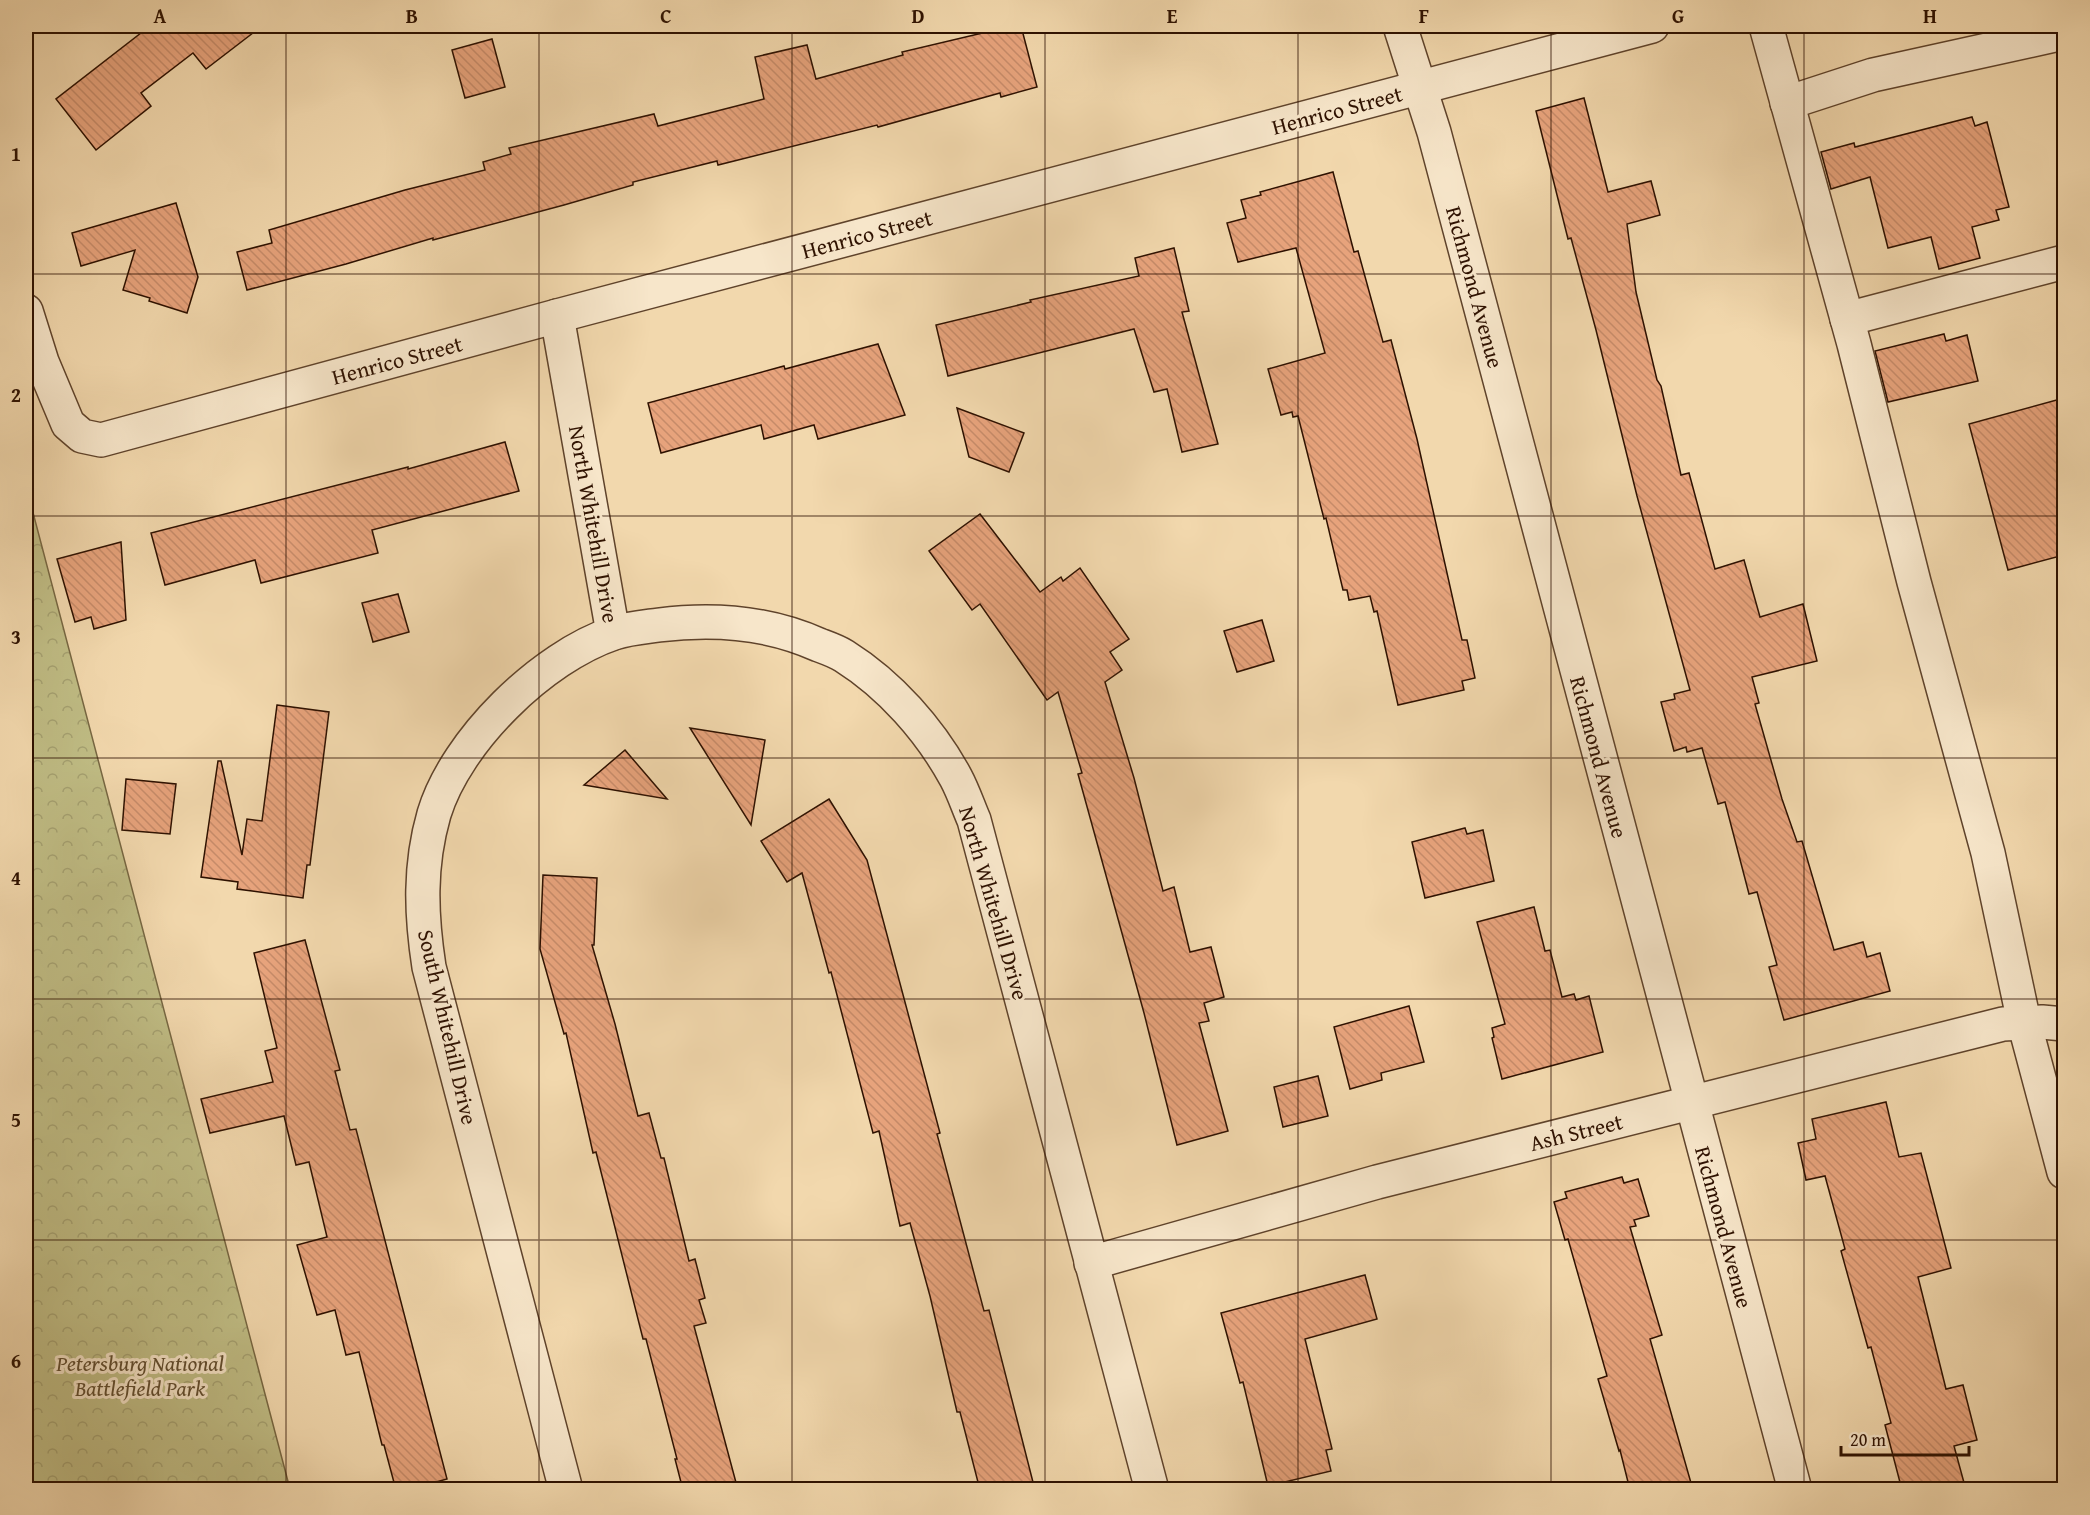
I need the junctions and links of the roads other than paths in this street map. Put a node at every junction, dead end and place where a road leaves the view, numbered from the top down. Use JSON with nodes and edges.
{"nodes":[{"id":1,"x":1400,"y":26,"type":"edge"},
{"id":2,"x":1652,"y":26,"type":"edge"},
{"id":3,"x":1766,"y":26,"type":"edge"},
{"id":4,"x":2064,"y":33,"type":"edge"},
{"id":5,"x":1420,"y":88,"type":"junction"},
{"id":6,"x":1787,"y":103,"type":"junction"},
{"id":7,"x":2064,"y":262,"type":"edge"},
{"id":8,"x":26,"y":311,"type":"edge"},
{"id":9,"x":557,"y":316,"type":"junction"},
{"id":10,"x":1847,"y":319,"type":"junction"},
{"id":11,"x":613,"y":633,"type":"junction"},
{"id":12,"x":2024,"y":1022,"type":"junction"},
{"id":13,"x":2064,"y":1024,"type":"edge"},
{"id":14,"x":1691,"y":1103,"type":"junction"},
{"id":15,"x":2064,"y":1172,"type":"edge"},
{"id":16,"x":1091,"y":1263,"type":"junction"},
{"id":17,"x":566,"y":1490,"type":"edge"},
{"id":18,"x":1152,"y":1490,"type":"edge"},
{"id":19,"x":1795,"y":1490,"type":"edge"}],
"edges":[{"from":1,"to":5,"type":"street","name":"Richmond Avenue"},
{"from":2,"to":5,"type":"street","name":"Henrico Street"},
{"from":3,"to":6,"type":"street"},
{"from":4,"to":6,"type":"street"},
{"from":5,"to":9,"type":"street","name":"Henrico Street"},
{"from":5,"to":14,"type":"street","name":"Richmond Avenue"},
{"from":6,"to":10,"type":"street"},
{"from":7,"to":10,"type":"street"},
{"from":8,"to":9,"type":"street","name":"Henrico Street"},
{"from":9,"to":11,"type":"street","name":"North Whitehill Drive"},
{"from":10,"to":12,"type":"street"},
{"from":11,"to":16,"type":"street","name":"North Whitehill Drive"},
{"from":11,"to":17,"type":"street","name":"South Whitehill Drive"},
{"from":12,"to":13,"type":"street","name":"Ash Street"},
{"from":12,"to":14,"type":"street","name":"Ash Street"},
{"from":12,"to":15,"type":"street"},
{"from":14,"to":16,"type":"street","name":"Ash Street"},
{"from":14,"to":19,"type":"street","name":"Richmond Avenue"},
{"from":16,"to":18,"type":"street","name":"North Whitehill Drive"}]}
